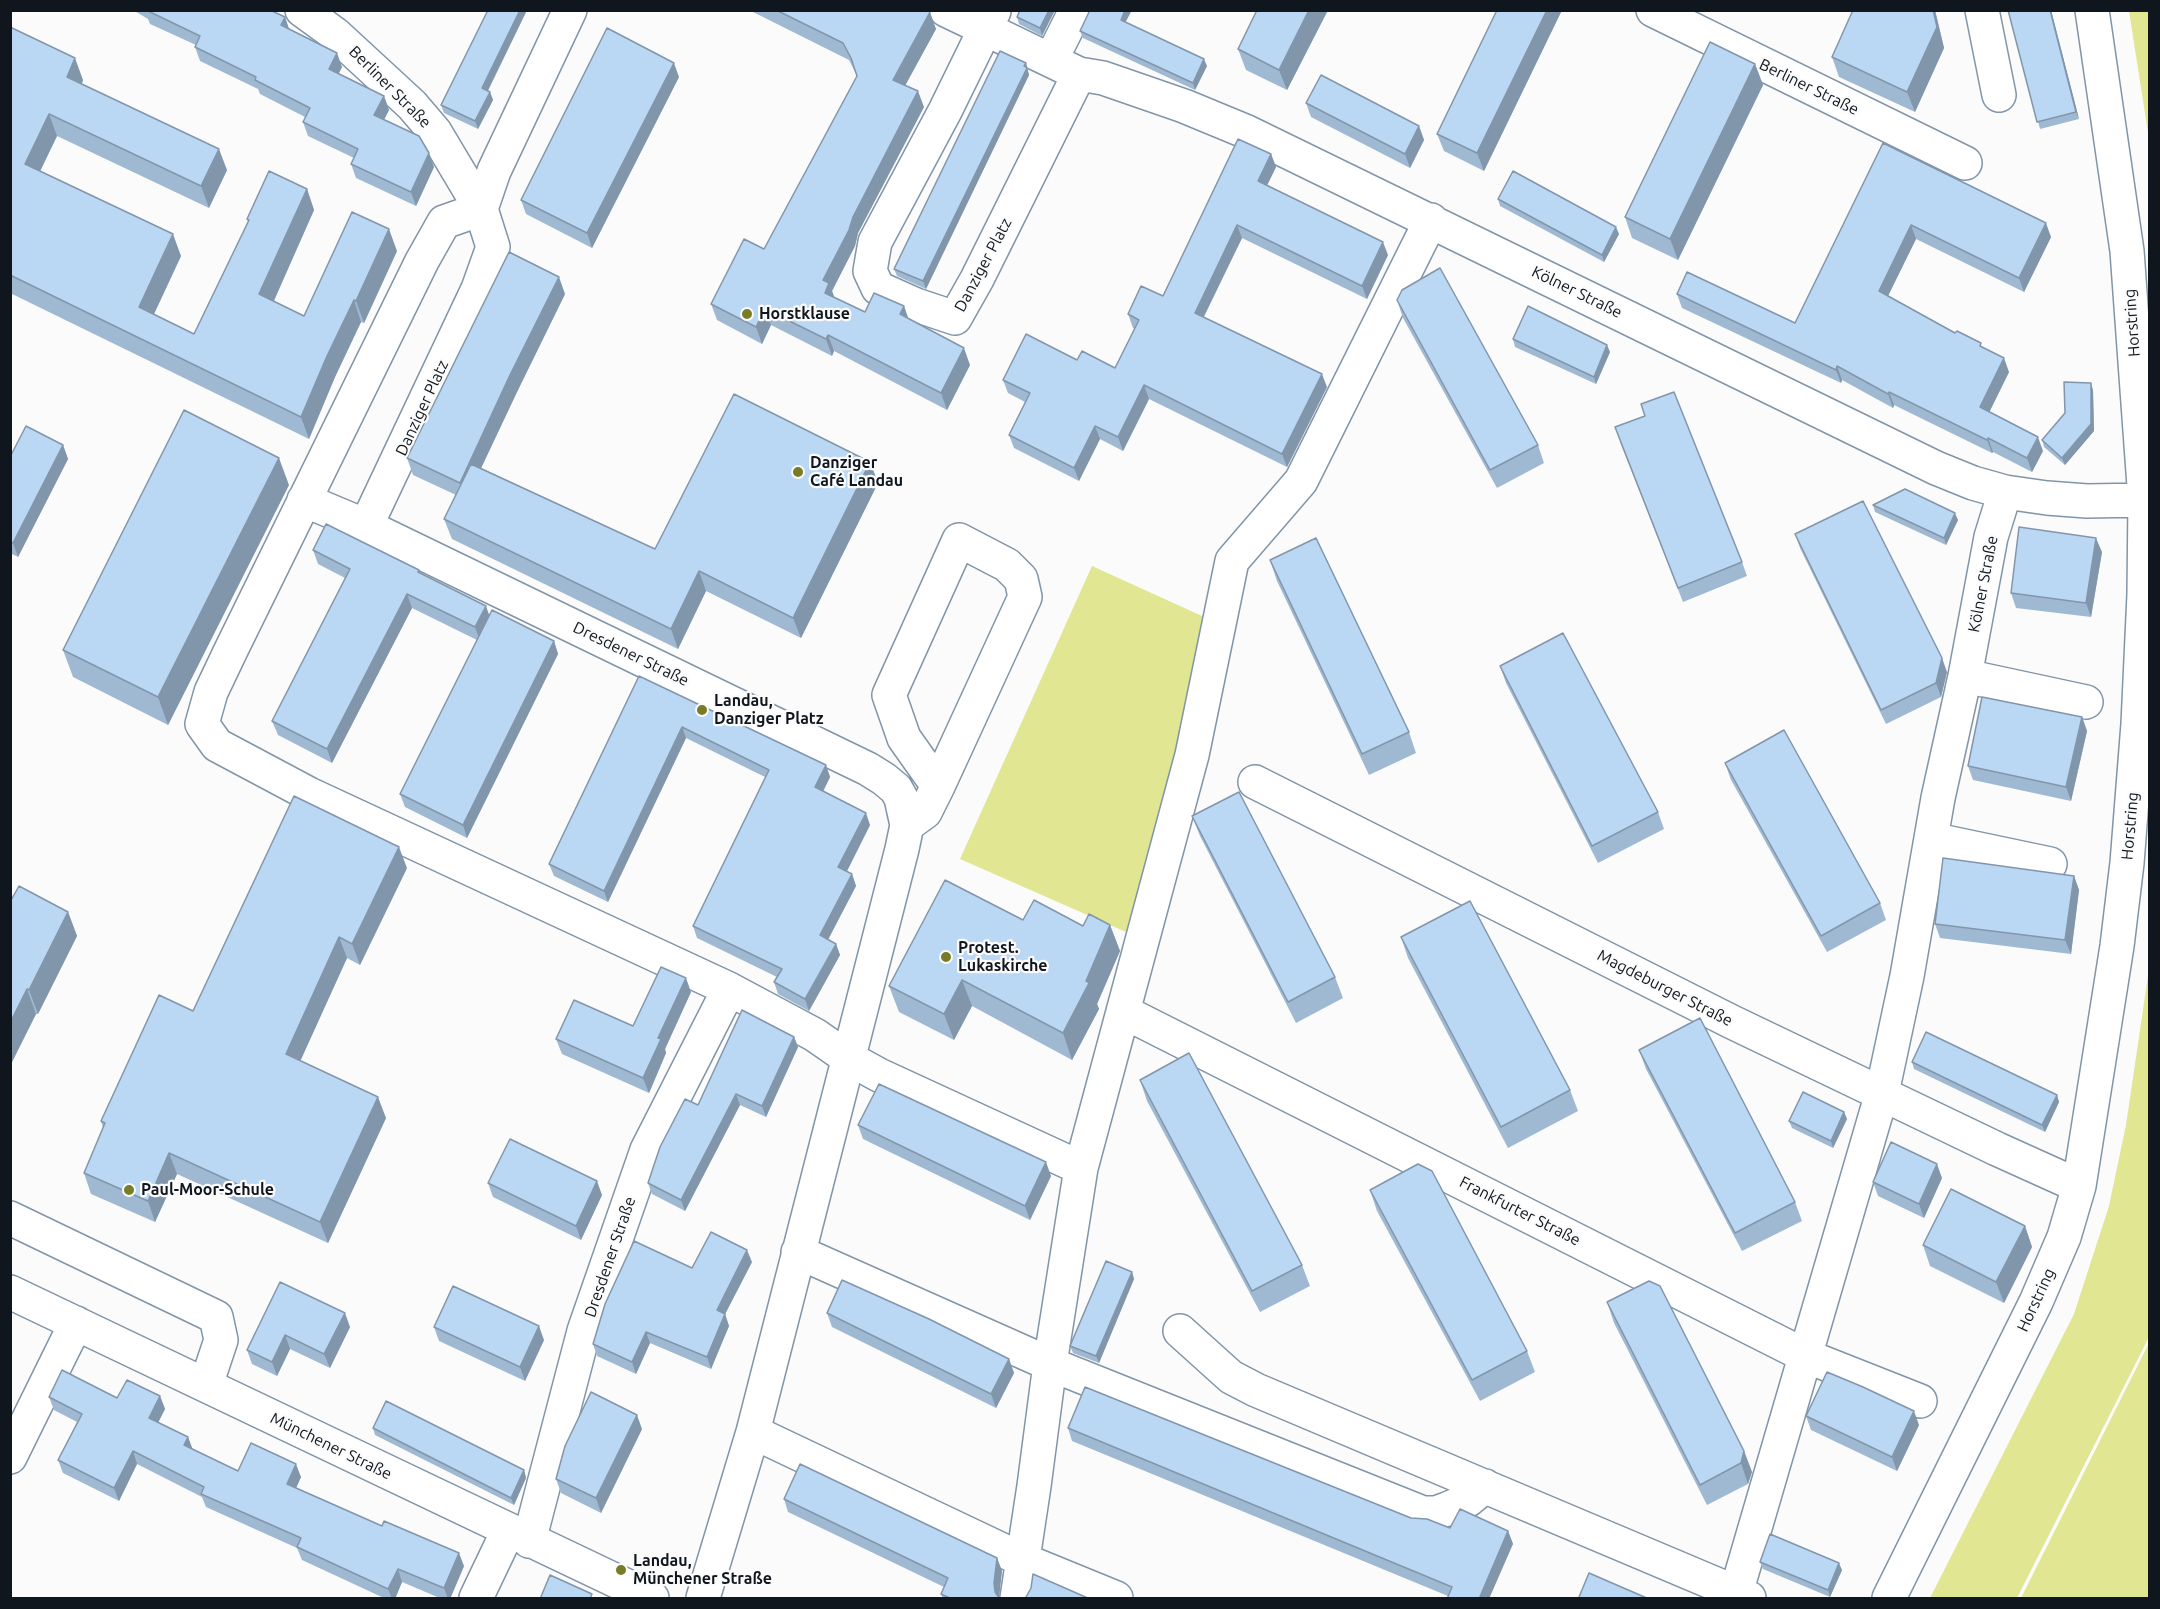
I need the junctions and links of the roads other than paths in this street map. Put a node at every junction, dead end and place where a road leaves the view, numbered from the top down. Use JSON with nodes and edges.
{"nodes":[{"id":1,"x":302,"y":10,"type":"edge"},
{"id":2,"x":570,"y":10,"type":"edge"},
{"id":3,"x":946,"y":10,"type":"edge"},
{"id":4,"x":1076,"y":10,"type":"edge"},
{"id":5,"x":1653,"y":10,"type":"edge"},
{"id":6,"x":1982,"y":10,"type":"edge"},
{"id":7,"x":2092,"y":10,"type":"edge"},
{"id":8,"x":989,"y":20,"type":"edge"},
{"id":9,"x":1065,"y":67,"type":"junction"},
{"id":10,"x":1999,"y":95,"type":"dead end"},
{"id":11,"x":1965,"y":164,"type":"dead end"},
{"id":12,"x":481,"y":209,"type":"junction"},
{"id":13,"x":1431,"y":220,"type":"junction"},
{"id":14,"x":478,"y":289,"type":"joint"},
{"id":15,"x":2005,"y":492,"type":"junction"},
{"id":16,"x":304,"y":500,"type":"junction"},
{"id":17,"x":2145,"y":500,"type":"junction"},
{"id":18,"x":366,"y":526,"type":"junction"},
{"id":19,"x":1965,"y":676,"type":"junction"},
{"id":20,"x":2086,"y":702,"type":"dead end"},
{"id":21,"x":1255,"y":782,"type":"dead end"},
{"id":22,"x":938,"y":786,"type":"junction"},
{"id":23,"x":907,"y":825,"type":"junction"},
{"id":24,"x":1931,"y":839,"type":"junction"},
{"id":25,"x":2050,"y":864,"type":"dead end"},
{"id":26,"x":729,"y":988,"type":"junction"},
{"id":27,"x":1124,"y":1012,"type":"junction"},
{"id":28,"x":848,"y":1058,"type":"junction"},
{"id":29,"x":1882,"y":1094,"type":"junction"},
{"id":30,"x":1081,"y":1168,"type":"junction"},
{"id":31,"x":2079,"y":1186,"type":"junction"},
{"id":32,"x":10,"y":1218,"type":"edge"},
{"id":33,"x":798,"y":1252,"type":"junction"},
{"id":34,"x":10,"y":1292,"type":"edge"},
{"id":35,"x":76,"y":1323,"type":"junction"},
{"id":36,"x":1180,"y":1331,"type":"dead end"},
{"id":37,"x":1806,"y":1356,"type":"junction"},
{"id":38,"x":1050,"y":1364,"type":"junction"},
{"id":39,"x":206,"y":1385,"type":"junction"},
{"id":40,"x":1920,"y":1401,"type":"dead end"},
{"id":41,"x":753,"y":1432,"type":"junction"},
{"id":42,"x":10,"y":1457,"type":"edge"},
{"id":43,"x":1485,"y":1485,"type":"junction"},
{"id":44,"x":518,"y":1536,"type":"junction"},
{"id":45,"x":1023,"y":1560,"type":"junction"},
{"id":46,"x":1743,"y":1596,"type":"edge"},
{"id":47,"x":476,"y":1599,"type":"edge"},
{"id":48,"x":652,"y":1599,"type":"edge"},
{"id":49,"x":703,"y":1599,"type":"edge"},
{"id":50,"x":1017,"y":1599,"type":"edge"},
{"id":51,"x":1116,"y":1599,"type":"edge"},
{"id":52,"x":1889,"y":1599,"type":"edge"}],
"edges":[{"from":1,"to":12,"type":"street","name":"Berliner Straße"},
{"from":2,"to":12,"type":"street"},
{"from":3,"to":8,"type":"street"},
{"from":4,"to":9,"type":"street"},
{"from":5,"to":11,"type":"street","name":"Berliner Straße"},
{"from":6,"to":10,"type":"street"},
{"from":7,"to":17,"type":"street","name":"Horstring"},
{"from":8,"to":9,"type":"street"},
{"from":8,"to":9,"type":"street","name":"Danziger Platz"},
{"from":9,"to":13,"type":"street","name":"Kölner Straße"},
{"from":12,"to":14,"type":"street","name":"Berliner Straße"},
{"from":12,"to":16,"type":"street"},
{"from":13,"to":15,"type":"street","name":"Kölner Straße"},
{"from":13,"to":27,"type":"street"},
{"from":14,"to":18,"type":"street","name":"Danziger Platz"},
{"from":15,"to":17,"type":"street","name":"Kölner Straße"},
{"from":15,"to":19,"type":"street","name":"Kölner Straße"},
{"from":16,"to":18,"type":"street","name":"Dresdener Straße"},
{"from":16,"to":26,"type":"street"},
{"from":17,"to":31,"type":"street","name":"Horstring"},
{"from":18,"to":23,"type":"street","name":"Dresdener Straße"},
{"from":19,"to":20,"type":"street"},
{"from":19,"to":24,"type":"street","name":"Kölner Straße"},
{"from":21,"to":29,"type":"street","name":"Magdeburger Straße"},
{"from":22,"to":22,"type":"street"},
{"from":22,"to":23,"type":"street"},
{"from":23,"to":28,"type":"street","name":"Dresdener Straße"},
{"from":24,"to":25,"type":"street"},
{"from":24,"to":29,"type":"street","name":"Kölner Straße"},
{"from":26,"to":28,"type":"street"},
{"from":26,"to":44,"type":"street","name":"Dresdener Straße"},
{"from":27,"to":30,"type":"street"},
{"from":27,"to":37,"type":"street","name":"Frankfurter Straße"},
{"from":28,"to":30,"type":"street"},
{"from":28,"to":33,"type":"street","name":"Dresdener Straße"},
{"from":29,"to":31,"type":"street","name":"Magdeburger Straße"},
{"from":29,"to":37,"type":"street","name":"Kölner Straße"},
{"from":30,"to":38,"type":"street"},
{"from":31,"to":52,"type":"street","name":"Horstring"},
{"from":32,"to":39,"type":"street"},
{"from":33,"to":38,"type":"street"},
{"from":33,"to":41,"type":"street","name":"Dresdener Straße"},
{"from":34,"to":35,"type":"street","name":"Münchener Straße"},
{"from":35,"to":39,"type":"street","name":"Münchener Straße"},
{"from":35,"to":42,"type":"street"},
{"from":36,"to":43,"type":"street"},
{"from":37,"to":40,"type":"street","name":"Frankfurter Straße"},
{"from":37,"to":46,"type":"street","name":"Kölner Straße"},
{"from":38,"to":43,"type":"street"},
{"from":38,"to":45,"type":"street"},
{"from":39,"to":44,"type":"street","name":"Münchener Straße"},
{"from":41,"to":45,"type":"street"},
{"from":41,"to":49,"type":"street","name":"Dresdener Straße"},
{"from":43,"to":46,"type":"street"},
{"from":44,"to":47,"type":"street","name":"Dresdener Straße"},
{"from":44,"to":48,"type":"street","name":"Münchener Straße"},
{"from":45,"to":50,"type":"street"},
{"from":45,"to":51,"type":"street"}]}
